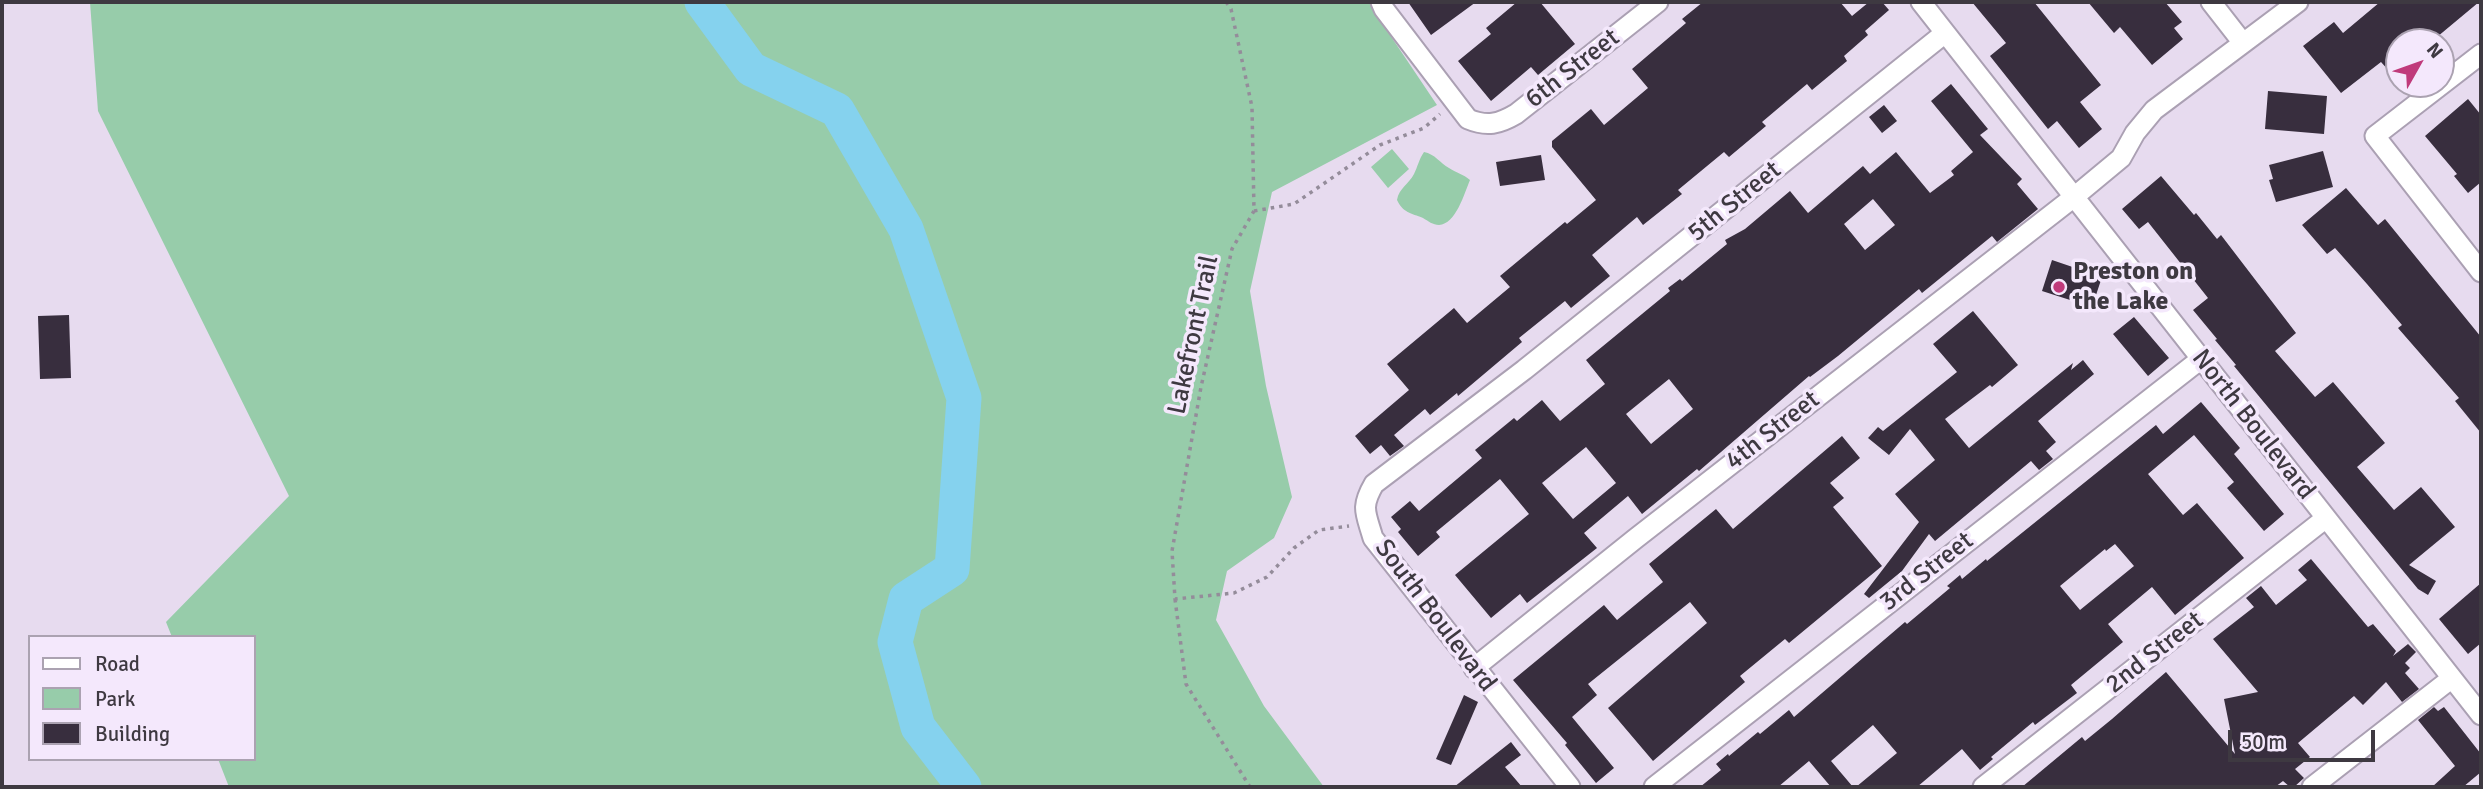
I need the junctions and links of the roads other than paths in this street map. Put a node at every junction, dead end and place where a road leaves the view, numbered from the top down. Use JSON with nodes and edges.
{"nodes":[{"id":1,"x":1381,"y":2,"type":"edge"},
{"id":2,"x":1658,"y":2,"type":"edge"},
{"id":3,"x":1921,"y":2,"type":"edge"},
{"id":4,"x":2211,"y":2,"type":"edge"},
{"id":5,"x":2298,"y":2,"type":"edge"},
{"id":6,"x":1945,"y":33,"type":"junction"},
{"id":7,"x":2243,"y":43,"type":"junction"},
{"id":8,"x":2481,"y":54,"type":"edge"},
{"id":9,"x":2074,"y":197,"type":"junction"},
{"id":10,"x":2481,"y":272,"type":"edge"},
{"id":11,"x":2201,"y":359,"type":"junction"},
{"id":12,"x":1524,"y":370,"type":"joint"},
{"id":13,"x":2326,"y":518,"type":"junction"},
{"id":14,"x":1474,"y":668,"type":"junction"},
{"id":15,"x":2452,"y":678,"type":"junction"},
{"id":16,"x":2481,"y":716,"type":"edge"},
{"id":17,"x":1570,"y":787,"type":"edge"},
{"id":18,"x":1654,"y":787,"type":"edge"},
{"id":19,"x":1983,"y":787,"type":"edge"},
{"id":20,"x":2312,"y":787,"type":"edge"}],
"edges":[{"from":1,"to":2,"type":"street","name":"6th Street"},
{"from":3,"to":6,"type":"street","name":"North Boulevard"},
{"from":4,"to":7,"type":"street"},
{"from":5,"to":7,"type":"street","name":"4th Street"},
{"from":6,"to":9,"type":"street","name":"North Boulevard"},
{"from":6,"to":12,"type":"street","name":"5th Street"},
{"from":7,"to":9,"type":"street","name":"4th Street"},
{"from":8,"to":10,"type":"street"},
{"from":9,"to":11,"type":"street","name":"North Boulevard"},
{"from":9,"to":14,"type":"street","name":"4th Street"},
{"from":11,"to":13,"type":"street","name":"North Boulevard"},
{"from":11,"to":18,"type":"street","name":"3rd Street"},
{"from":12,"to":14,"type":"street","name":"South Boulevard"},
{"from":13,"to":15,"type":"street","name":"North Boulevard"},
{"from":13,"to":19,"type":"street","name":"2nd Street"},
{"from":14,"to":17,"type":"street","name":"South Boulevard"},
{"from":15,"to":16,"type":"street","name":"North Boulevard"},
{"from":15,"to":20,"type":"street"}]}
